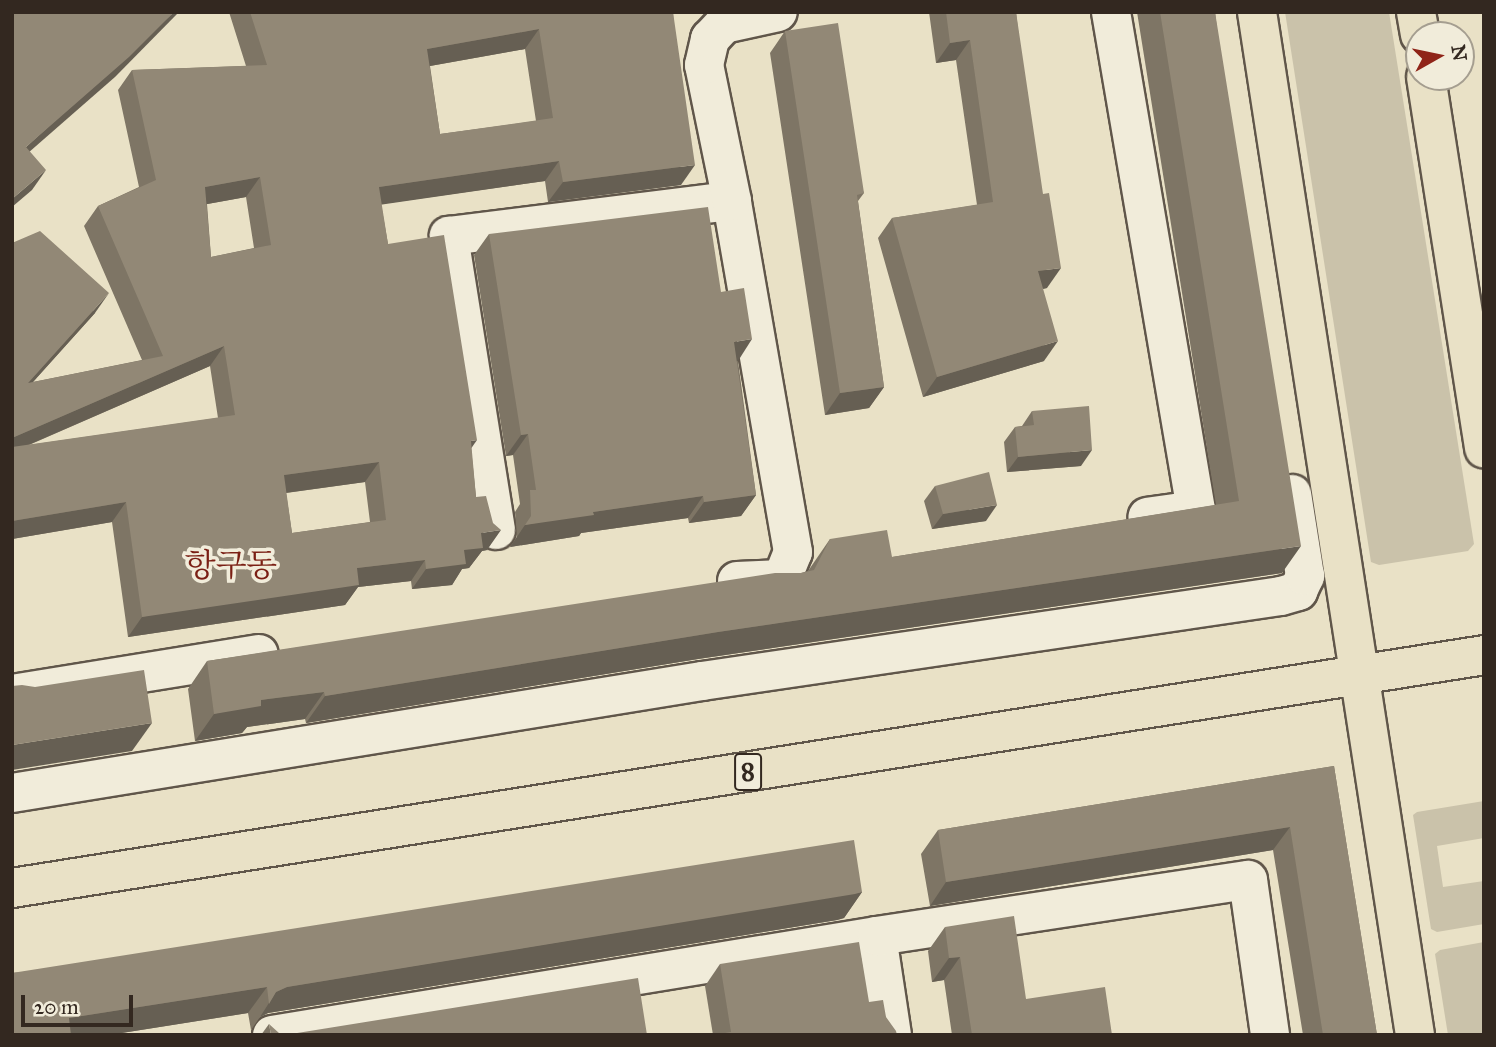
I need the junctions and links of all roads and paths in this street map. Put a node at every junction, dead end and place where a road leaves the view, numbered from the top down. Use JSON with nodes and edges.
{"nodes":[{"id":1,"x":778,"y":12,"type":"edge"},
{"id":2,"x":1111,"y":12,"type":"edge"},
{"id":3,"x":1257,"y":12,"type":"edge"},
{"id":4,"x":1428,"y":91,"type":"edge"},
{"id":5,"x":732,"y":201,"type":"junction"},
{"id":6,"x":1484,"y":448,"type":"edge"},
{"id":7,"x":1287,"y":466,"type":"edge"},
{"id":8,"x":1114,"y":523,"type":"edge"},
{"id":9,"x":496,"y":530,"type":"edge"},
{"id":10,"x":700,"y":587,"type":"edge"},
{"id":11,"x":290,"y":649,"type":"edge"},
{"id":12,"x":1484,"y":655,"type":"edge"},
{"id":13,"x":1358,"y":673,"type":"junction"},
{"id":14,"x":12,"y":694,"type":"edge"},
{"id":15,"x":12,"y":793,"type":"edge"},
{"id":16,"x":12,"y":888,"type":"edge"},
{"id":17,"x":877,"y":936,"type":"junction"},
{"id":18,"x":272,"y":1035,"type":"edge"},
{"id":19,"x":892,"y":1035,"type":"edge"},
{"id":20,"x":1270,"y":1035,"type":"edge"},
{"id":21,"x":1415,"y":1035,"type":"edge"}],
"edges":[{"from":1,"to":5,"type":"street"},
{"from":2,"to":8,"type":"street"},
{"from":3,"to":13,"type":"main road"},
{"from":4,"to":6,"type":"main road"},
{"from":5,"to":9,"type":"street"},
{"from":5,"to":10,"type":"street"},
{"from":7,"to":15,"type":"street"},
{"from":11,"to":14,"type":"street"},
{"from":12,"to":13,"type":"main road","number":"8"},
{"from":13,"to":16,"type":"main road","number":"8"},
{"from":13,"to":21,"type":"main road"},
{"from":17,"to":18,"type":"street"},
{"from":17,"to":19,"type":"street"},
{"from":17,"to":20,"type":"street"}]}
